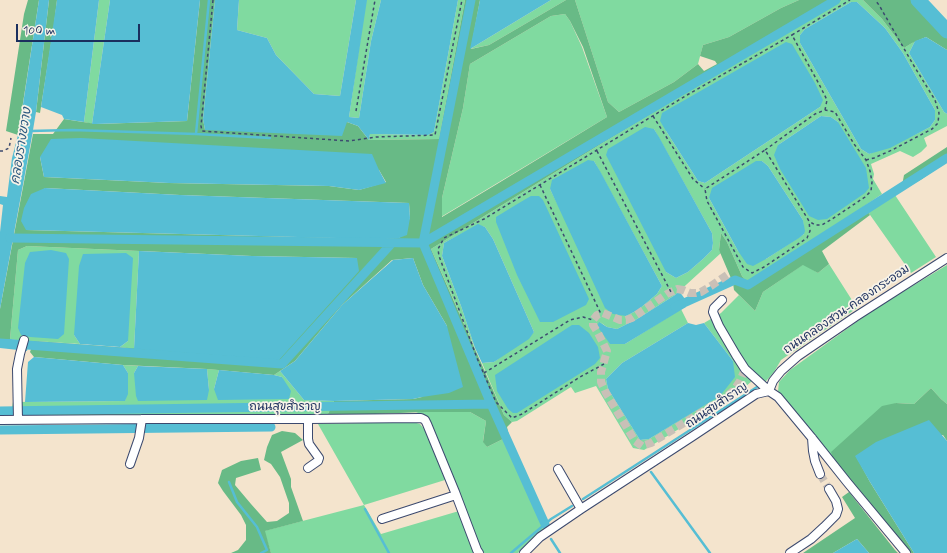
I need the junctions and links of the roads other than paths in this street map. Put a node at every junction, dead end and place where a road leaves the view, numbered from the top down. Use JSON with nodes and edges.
{"nodes":[{"id":1,"x":947,"y":258,"type":"edge"},
{"id":2,"x":722,"y":300,"type":"dead end"},
{"id":3,"x":24,"y":340,"type":"dead end"},
{"id":4,"x":769,"y":390,"type":"junction"},
{"id":5,"x":142,"y":419,"type":"junction"},
{"id":6,"x":308,"y":419,"type":"junction"},
{"id":7,"x":0,"y":420,"type":"edge"},
{"id":8,"x":18,"y":420,"type":"junction"},
{"id":9,"x":812,"y":438,"type":"junction"},
{"id":10,"x":130,"y":464,"type":"dead end"},
{"id":11,"x":308,"y":468,"type":"dead end"},
{"id":12,"x":558,"y":470,"type":"dead end"},
{"id":13,"x":820,"y":474,"type":"tunnel mouth"},
{"id":14,"x":829,"y":489,"type":"tunnel mouth"},
{"id":15,"x":456,"y":495,"type":"junction"},
{"id":16,"x":581,"y":509,"type":"junction"},
{"id":17,"x":382,"y":519,"type":"dead end"},
{"id":18,"x":479,"y":553,"type":"edge"},
{"id":19,"x":524,"y":553,"type":"edge"},
{"id":20,"x":790,"y":553,"type":"edge"},
{"id":21,"x":906,"y":553,"type":"edge"}],
"edges":[{"from":1,"to":4,"type":"street","name":"ถนนคลองสวน-คลองกระออม"},
{"from":2,"to":4,"type":"street"},
{"from":3,"to":8,"type":"street"},
{"from":4,"to":9,"type":"street"},
{"from":4,"to":16,"type":"street","name":"ถนนสุขสำราญ"},
{"from":5,"to":6,"type":"street","name":"ถนนสุขสำราญ"},
{"from":5,"to":8,"type":"street","name":"ถนนสุขสำราญ"},
{"from":5,"to":10,"type":"street"},
{"from":6,"to":11,"type":"street"},
{"from":6,"to":15,"type":"street","name":"ถนนสุขสำราญ"},
{"from":7,"to":8,"type":"street","name":"ถนนสุขสำราญ"},
{"from":9,"to":13,"type":"street"},
{"from":9,"to":21,"type":"street"},
{"from":12,"to":16,"type":"street"},
{"from":14,"to":20,"type":"street"},
{"from":15,"to":17,"type":"street"},
{"from":15,"to":18,"type":"street","name":"ถนนสุขสำราญ"},
{"from":16,"to":19,"type":"street","name":"ถนนสุขสำราญ"}]}
